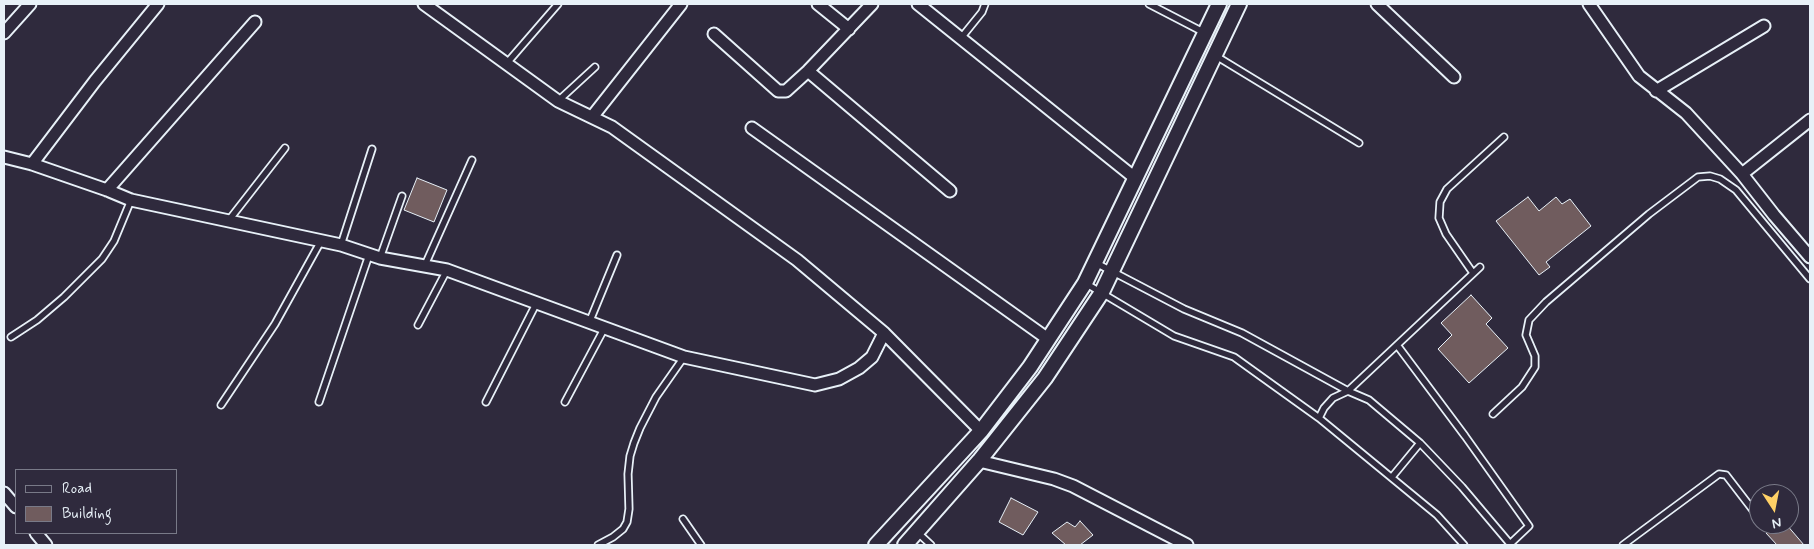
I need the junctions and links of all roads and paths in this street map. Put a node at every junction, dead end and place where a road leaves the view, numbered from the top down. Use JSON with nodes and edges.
{"nodes":[{"id":1,"x":30,"y":4,"type":"edge"},
{"id":2,"x":158,"y":4,"type":"edge"},
{"id":3,"x":424,"y":4,"type":"edge"},
{"id":4,"x":558,"y":4,"type":"edge"},
{"id":5,"x":681,"y":4,"type":"edge"},
{"id":6,"x":818,"y":4,"type":"edge"},
{"id":7,"x":872,"y":4,"type":"edge"},
{"id":8,"x":918,"y":4,"type":"edge"},
{"id":9,"x":985,"y":4,"type":"edge"},
{"id":10,"x":1149,"y":4,"type":"edge"},
{"id":11,"x":1219,"y":4,"type":"edge"},
{"id":12,"x":1238,"y":4,"type":"edge"},
{"id":13,"x":1377,"y":4,"type":"edge"},
{"id":14,"x":1589,"y":4,"type":"edge"},
{"id":15,"x":255,"y":22,"type":"dead end"},
{"id":16,"x":1764,"y":26,"type":"dead end"},
{"id":17,"x":849,"y":29,"type":"junction"},
{"id":18,"x":4,"y":33,"type":"edge"},
{"id":19,"x":1205,"y":33,"type":"junction"},
{"id":20,"x":714,"y":34,"type":"dead end"},
{"id":21,"x":961,"y":38,"type":"junction"},
{"id":22,"x":1214,"y":54,"type":"junction"},
{"id":23,"x":507,"y":63,"type":"junction"},
{"id":24,"x":595,"y":67,"type":"dead end"},
{"id":25,"x":808,"y":71,"type":"junction"},
{"id":26,"x":1454,"y":77,"type":"dead end"},
{"id":27,"x":1656,"y":91,"type":"junction"},
{"id":28,"x":558,"y":101,"type":"junction"},
{"id":29,"x":592,"y":117,"type":"junction"},
{"id":30,"x":1810,"y":120,"type":"edge"},
{"id":31,"x":752,"y":128,"type":"dead end"},
{"id":32,"x":1504,"y":137,"type":"dead end"},
{"id":33,"x":1359,"y":143,"type":"dead end"},
{"id":34,"x":285,"y":148,"type":"dead end"},
{"id":35,"x":372,"y":149,"type":"dead end"},
{"id":36,"x":5,"y":160,"type":"edge"},
{"id":37,"x":472,"y":160,"type":"dead end"},
{"id":38,"x":32,"y":164,"type":"junction"},
{"id":39,"x":1742,"y":174,"type":"junction"},
{"id":40,"x":1135,"y":178,"type":"junction"},
{"id":41,"x":107,"y":190,"type":"junction"},
{"id":42,"x":950,"y":191,"type":"dead end"},
{"id":43,"x":402,"y":196,"type":"dead end"},
{"id":44,"x":131,"y":200,"type":"junction"},
{"id":45,"x":229,"y":220,"type":"junction"},
{"id":46,"x":321,"y":242,"type":"junction"},
{"id":47,"x":341,"y":245,"type":"junction"},
{"id":48,"x":617,"y":255,"type":"dead end"},
{"id":49,"x":375,"y":257,"type":"junction"},
{"id":50,"x":1810,"y":258,"type":"edge"},
{"id":51,"x":1096,"y":263,"type":"junction"},
{"id":52,"x":425,"y":265,"type":"junction"},
{"id":53,"x":1480,"y":267,"type":"dead end"},
{"id":54,"x":447,"y":270,"type":"junction"},
{"id":55,"x":1112,"y":272,"type":"junction"},
{"id":56,"x":1473,"y":273,"type":"junction"},
{"id":57,"x":1810,"y":279,"type":"edge"},
{"id":58,"x":1085,"y":283,"type":"junction"},
{"id":59,"x":1102,"y":292,"type":"junction"},
{"id":60,"x":536,"y":304,"type":"junction"},
{"id":61,"x":589,"y":323,"type":"junction"},
{"id":62,"x":418,"y":325,"type":"dead end"},
{"id":63,"x":604,"y":328,"type":"junction"},
{"id":64,"x":884,"y":333,"type":"junction"},
{"id":65,"x":12,"y":337,"type":"dead end"},
{"id":66,"x":1048,"y":339,"type":"junction"},
{"id":67,"x":1397,"y":345,"type":"junction"},
{"id":68,"x":684,"y":357,"type":"junction"},
{"id":69,"x":1348,"y":391,"type":"junction"},
{"id":70,"x":319,"y":402,"type":"dead end"},
{"id":71,"x":486,"y":402,"type":"dead end"},
{"id":72,"x":565,"y":402,"type":"dead end"},
{"id":73,"x":221,"y":405,"type":"dead end"},
{"id":74,"x":1493,"y":414,"type":"dead end"},
{"id":75,"x":1319,"y":418,"type":"junction"},
{"id":76,"x":981,"y":431,"type":"junction"},
{"id":77,"x":1420,"y":443,"type":"junction"},
{"id":78,"x":979,"y":461,"type":"junction"},
{"id":79,"x":1392,"y":477,"type":"junction"},
{"id":80,"x":4,"y":493,"type":"edge"},
{"id":81,"x":1749,"y":505,"type":"edge"},
{"id":82,"x":15,"y":506,"type":"edge"},
{"id":83,"x":4,"y":512,"type":"edge"},
{"id":84,"x":683,"y":519,"type":"dead end"},
{"id":85,"x":917,"y":532,"type":"junction"},
{"id":86,"x":37,"y":534,"type":"edge"},
{"id":87,"x":46,"y":545,"type":"edge"},
{"id":88,"x":598,"y":545,"type":"edge"},
{"id":89,"x":700,"y":545,"type":"edge"},
{"id":90,"x":876,"y":545,"type":"edge"},
{"id":91,"x":905,"y":545,"type":"edge"},
{"id":92,"x":931,"y":545,"type":"edge"},
{"id":93,"x":1187,"y":545,"type":"edge"},
{"id":94,"x":1464,"y":545,"type":"edge"},
{"id":95,"x":1510,"y":545,"type":"edge"},
{"id":96,"x":1623,"y":545,"type":"edge"}],
"edges":[{"from":1,"to":18,"type":"street"},
{"from":2,"to":38,"type":"street"},
{"from":3,"to":23,"type":"street"},
{"from":4,"to":23,"type":"lane"},
{"from":5,"to":29,"type":"street"},
{"from":6,"to":17,"type":"street"},
{"from":7,"to":17,"type":"street"},
{"from":8,"to":21,"type":"street"},
{"from":9,"to":21,"type":"lane"},
{"from":10,"to":19,"type":"lane"},
{"from":11,"to":19,"type":"street"},
{"from":12,"to":22,"type":"street"},
{"from":13,"to":26,"type":"street"},
{"from":14,"to":27,"type":"street"},
{"from":15,"to":41,"type":"street"},
{"from":16,"to":27,"type":"street"},
{"from":17,"to":25,"type":"street"},
{"from":19,"to":40,"type":"street"},
{"from":20,"to":25,"type":"street"},
{"from":21,"to":40,"type":"street"},
{"from":22,"to":33,"type":"lane"},
{"from":22,"to":55,"type":"street"},
{"from":23,"to":28,"type":"street"},
{"from":24,"to":28,"type":"lane"},
{"from":25,"to":42,"type":"street"},
{"from":27,"to":39,"type":"street"},
{"from":28,"to":29,"type":"street"},
{"from":29,"to":64,"type":"street"},
{"from":30,"to":39,"type":"street"},
{"from":31,"to":66,"type":"street"},
{"from":32,"to":56,"type":"lane"},
{"from":34,"to":45,"type":"lane"},
{"from":35,"to":47,"type":"lane"},
{"from":36,"to":38,"type":"street"},
{"from":37,"to":52,"type":"lane"},
{"from":38,"to":41,"type":"street"},
{"from":39,"to":50,"type":"street"},
{"from":40,"to":51,"type":"street"},
{"from":41,"to":44,"type":"street"},
{"from":43,"to":49,"type":"lane"},
{"from":44,"to":45,"type":"street"},
{"from":44,"to":65,"type":"lane"},
{"from":45,"to":46,"type":"street"},
{"from":46,"to":47,"type":"street"},
{"from":46,"to":73,"type":"lane"},
{"from":47,"to":49,"type":"street"},
{"from":48,"to":61,"type":"lane"},
{"from":49,"to":52,"type":"street"},
{"from":49,"to":70,"type":"lane"},
{"from":51,"to":55,"type":"lane"},
{"from":51,"to":58,"type":"street"},
{"from":52,"to":54,"type":"street"},
{"from":53,"to":56,"type":"lane"},
{"from":54,"to":60,"type":"street"},
{"from":54,"to":62,"type":"lane"},
{"from":55,"to":59,"type":"street"},
{"from":55,"to":69,"type":"lane"},
{"from":56,"to":67,"type":"lane"},
{"from":57,"to":74,"type":"lane"},
{"from":58,"to":59,"type":"lane"},
{"from":58,"to":66,"type":"street"},
{"from":59,"to":75,"type":"lane"},
{"from":59,"to":78,"type":"street"},
{"from":60,"to":61,"type":"street"},
{"from":60,"to":71,"type":"lane"},
{"from":61,"to":63,"type":"street"},
{"from":63,"to":68,"type":"street"},
{"from":63,"to":72,"type":"lane"},
{"from":64,"to":68,"type":"street"},
{"from":64,"to":76,"type":"street"},
{"from":66,"to":76,"type":"street"},
{"from":67,"to":69,"type":"lane"},
{"from":67,"to":95,"type":"lane"},
{"from":68,"to":88,"type":"lane"},
{"from":69,"to":75,"type":"lane"},
{"from":69,"to":77,"type":"lane"},
{"from":75,"to":79,"type":"lane"},
{"from":76,"to":90,"type":"street"},
{"from":77,"to":79,"type":"lane"},
{"from":77,"to":95,"type":"lane"},
{"from":78,"to":85,"type":"street"},
{"from":78,"to":93,"type":"street"},
{"from":79,"to":94,"type":"lane"},
{"from":80,"to":82,"type":"street"},
{"from":81,"to":96,"type":"lane"},
{"from":82,"to":83,"type":"street"},
{"from":84,"to":89,"type":"lane"},
{"from":85,"to":91,"type":"street"},
{"from":85,"to":92,"type":"lane"},
{"from":86,"to":87,"type":"street"}]}
